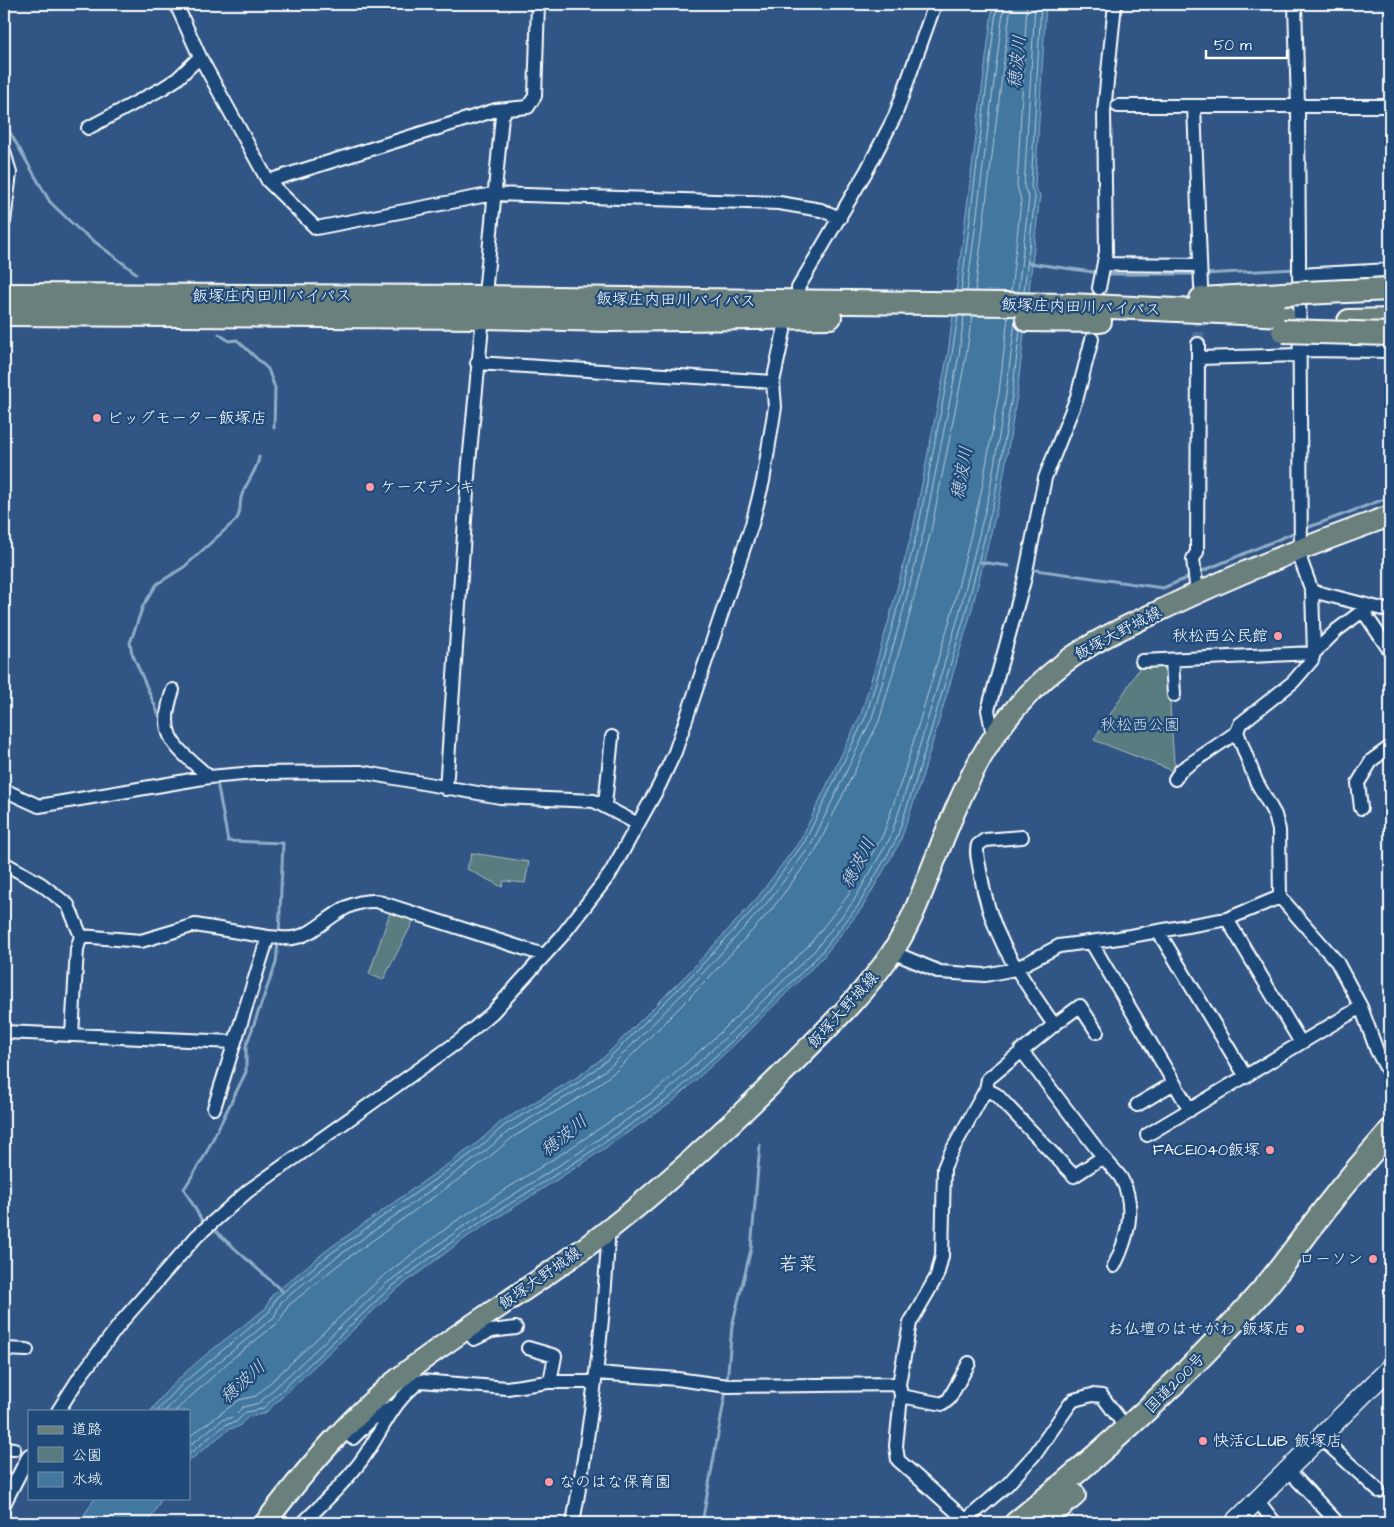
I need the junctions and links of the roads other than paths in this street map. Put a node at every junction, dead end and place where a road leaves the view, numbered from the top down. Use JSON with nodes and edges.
{"nodes":[{"id":1,"x":176,"y":4,"type":"edge"},
{"id":2,"x":538,"y":4,"type":"edge"},
{"id":3,"x":934,"y":4,"type":"edge"},
{"id":4,"x":1115,"y":4,"type":"edge"},
{"id":5,"x":1295,"y":4,"type":"edge"},
{"id":6,"x":200,"y":57,"type":"junction"},
{"id":7,"x":1118,"y":106,"type":"dead end"},
{"id":8,"x":1194,"y":106,"type":"junction"},
{"id":9,"x":1298,"y":106,"type":"junction"},
{"id":10,"x":1390,"y":106,"type":"edge"},
{"id":11,"x":508,"y":109,"type":"junction"},
{"id":12,"x":88,"y":128,"type":"dead end"},
{"id":13,"x":4,"y":151,"type":"edge"},
{"id":14,"x":268,"y":181,"type":"junction"},
{"id":15,"x":493,"y":194,"type":"junction"},
{"id":16,"x":840,"y":218,"type":"junction"},
{"id":17,"x":4,"y":222,"type":"edge"},
{"id":18,"x":1390,"y":270,"type":"edge"},
{"id":19,"x":1299,"y":271,"type":"junction"},
{"id":20,"x":798,"y":288,"type":"dead end"},
{"id":21,"x":1390,"y":289,"type":"edge"},
{"id":22,"x":4,"y":295,"type":"edge"},
{"id":23,"x":482,"y":307,"type":"junction"},
{"id":24,"x":1070,"y":313,"type":"junction"},
{"id":25,"x":4,"y":314,"type":"edge"},
{"id":26,"x":1283,"y":316,"type":"junction"},
{"id":27,"x":1390,"y":320,"type":"edge"},
{"id":28,"x":784,"y":332,"type":"dead end"},
{"id":29,"x":1390,"y":334,"type":"edge"},
{"id":30,"x":1092,"y":339,"type":"dead end"},
{"id":31,"x":1198,"y":344,"type":"tunnel mouth"},
{"id":32,"x":1390,"y":351,"type":"edge"},
{"id":33,"x":1300,"y":353,"type":"junction"},
{"id":34,"x":1198,"y":358,"type":"junction"},
{"id":35,"x":478,"y":363,"type":"junction"},
{"id":36,"x":773,"y":382,"type":"junction"},
{"id":37,"x":1390,"y":516,"type":"edge"},
{"id":38,"x":1301,"y":544,"type":"junction"},
{"id":39,"x":1196,"y":589,"type":"junction"},
{"id":40,"x":1312,"y":591,"type":"junction"},
{"id":41,"x":1366,"y":608,"type":"junction"},
{"id":42,"x":1390,"y":611,"type":"edge"},
{"id":43,"x":1390,"y":651,"type":"edge"},
{"id":44,"x":1314,"y":652,"type":"junction"},
{"id":45,"x":1172,"y":660,"type":"junction"},
{"id":46,"x":1142,"y":661,"type":"dead end"},
{"id":47,"x":173,"y":690,"type":"dead end"},
{"id":48,"x":1174,"y":695,"type":"dead end"},
{"id":49,"x":1237,"y":732,"type":"junction"},
{"id":50,"x":993,"y":736,"type":"junction"},
{"id":51,"x":612,"y":737,"type":"dead end"},
{"id":52,"x":1390,"y":747,"type":"edge"},
{"id":53,"x":209,"y":777,"type":"junction"},
{"id":54,"x":1175,"y":779,"type":"dead end"},
{"id":55,"x":446,"y":789,"type":"junction"},
{"id":56,"x":4,"y":790,"type":"edge"},
{"id":57,"x":605,"y":805,"type":"junction"},
{"id":58,"x":1361,"y":808,"type":"dead end"},
{"id":59,"x":638,"y":824,"type":"junction"},
{"id":60,"x":1022,"y":837,"type":"dead end"},
{"id":61,"x":4,"y":862,"type":"edge"},
{"id":62,"x":1280,"y":897,"type":"junction"},
{"id":63,"x":1227,"y":919,"type":"junction"},
{"id":64,"x":1158,"y":931,"type":"junction"},
{"id":65,"x":81,"y":936,"type":"junction"},
{"id":66,"x":268,"y":937,"type":"junction"},
{"id":67,"x":1091,"y":942,"type":"junction"},
{"id":68,"x":892,"y":952,"type":"junction"},
{"id":69,"x":544,"y":956,"type":"junction"},
{"id":70,"x":1015,"y":969,"type":"junction"},
{"id":71,"x":1361,"y":1007,"type":"junction"},
{"id":72,"x":1054,"y":1025,"type":"junction"},
{"id":73,"x":4,"y":1032,"type":"edge"},
{"id":74,"x":1097,"y":1032,"type":"dead end"},
{"id":75,"x":72,"y":1035,"type":"junction"},
{"id":76,"x":234,"y":1042,"type":"junction"},
{"id":77,"x":1301,"y":1042,"type":"junction"},
{"id":78,"x":1021,"y":1050,"type":"junction"},
{"id":79,"x":1390,"y":1075,"type":"edge"},
{"id":80,"x":1246,"y":1077,"type":"junction"},
{"id":81,"x":1174,"y":1083,"type":"junction"},
{"id":82,"x":986,"y":1090,"type":"junction"},
{"id":83,"x":1138,"y":1105,"type":"dead end"},
{"id":84,"x":214,"y":1108,"type":"dead end"},
{"id":85,"x":1190,"y":1110,"type":"junction"},
{"id":86,"x":1390,"y":1131,"type":"edge"},
{"id":87,"x":1147,"y":1135,"type":"dead end"},
{"id":88,"x":1390,"y":1153,"type":"edge"},
{"id":89,"x":1103,"y":1157,"type":"junction"},
{"id":90,"x":606,"y":1232,"type":"junction"},
{"id":91,"x":1114,"y":1266,"type":"dead end"},
{"id":92,"x":467,"y":1328,"type":"junction"},
{"id":93,"x":516,"y":1328,"type":"dead end"},
{"id":94,"x":528,"y":1348,"type":"dead end"},
{"id":95,"x":4,"y":1349,"type":"edge"},
{"id":96,"x":27,"y":1350,"type":"dead end"},
{"id":97,"x":969,"y":1363,"type":"dead end"},
{"id":98,"x":1390,"y":1368,"type":"edge"},
{"id":99,"x":595,"y":1377,"type":"junction"},
{"id":100,"x":550,"y":1382,"type":"junction"},
{"id":101,"x":900,"y":1390,"type":"junction"},
{"id":102,"x":395,"y":1404,"type":"junction"},
{"id":103,"x":59,"y":1410,"type":"edge"},
{"id":104,"x":1127,"y":1429,"type":"junction"},
{"id":105,"x":343,"y":1431,"type":"junction"},
{"id":106,"x":1320,"y":1437,"type":"junction"},
{"id":107,"x":28,"y":1458,"type":"edge"},
{"id":108,"x":1288,"y":1470,"type":"junction"},
{"id":109,"x":1379,"y":1491,"type":"dead end"},
{"id":110,"x":1257,"y":1500,"type":"junction"},
{"id":111,"x":4,"y":1504,"type":"edge"},
{"id":112,"x":1335,"y":1520,"type":"dead end"},
{"id":113,"x":968,"y":1521,"type":"edge"},
{"id":114,"x":265,"y":1523,"type":"edge"},
{"id":115,"x":303,"y":1523,"type":"edge"},
{"id":116,"x":573,"y":1523,"type":"edge"},
{"id":117,"x":1016,"y":1523,"type":"edge"},
{"id":118,"x":1041,"y":1523,"type":"edge"},
{"id":119,"x":1234,"y":1523,"type":"edge"},
{"id":120,"x":1275,"y":1523,"type":"edge"}],
"edges":[{"from":1,"to":6,"type":"street"},
{"from":2,"to":11,"type":"street"},
{"from":3,"to":16,"type":"street"},
{"from":4,"to":8,"type":"street"},
{"from":5,"to":9,"type":"street"},
{"from":6,"to":12,"type":"street"},
{"from":6,"to":14,"type":"street"},
{"from":7,"to":8,"type":"street"},
{"from":8,"to":9,"type":"street"},
{"from":9,"to":10,"type":"street"},
{"from":9,"to":19,"type":"street"},
{"from":11,"to":14,"type":"street"},
{"from":11,"to":15,"type":"street"},
{"from":13,"to":17,"type":"street"},
{"from":14,"to":15,"type":"street"},
{"from":15,"to":16,"type":"street"},
{"from":15,"to":23,"type":"street"},
{"from":16,"to":20,"type":"street"},
{"from":18,"to":19,"type":"street"},
{"from":19,"to":33,"type":"street"},
{"from":21,"to":26,"type":"highway","bridge":true},
{"from":22,"to":23,"type":"highway","name":"飯塚庄内田川バイパス"},
{"from":23,"to":24,"type":"highway","name":"飯塚庄内田川バイパス"},
{"from":23,"to":25,"type":"highway","name":"飯塚庄内田川バイパス"},
{"from":23,"to":35,"type":"street"},
{"from":24,"to":26,"type":"highway","name":"飯塚庄内田川バイパス"},
{"from":24,"to":26,"type":"highway","name":"飯塚庄内田川バイパス"},
{"from":26,"to":27,"type":"highway","name":"飯塚庄内田川バイパス"},
{"from":26,"to":29,"type":"highway","bridge":true},
{"from":28,"to":36,"type":"street"},
{"from":30,"to":50,"type":"street"},
{"from":31,"to":34,"type":"street"},
{"from":32,"to":33,"type":"street"},
{"from":33,"to":34,"type":"street"},
{"from":33,"to":38,"type":"street"},
{"from":34,"to":39,"type":"street"},
{"from":35,"to":36,"type":"street"},
{"from":35,"to":55,"type":"street"},
{"from":36,"to":59,"type":"street"},
{"from":37,"to":38,"type":"main road","name":"飯塚大野城線"},
{"from":38,"to":39,"type":"main road","name":"飯塚大野城線"},
{"from":38,"to":40,"type":"street"},
{"from":39,"to":50,"type":"main road","name":"飯塚大野城線"},
{"from":40,"to":41,"type":"street"},
{"from":40,"to":44,"type":"street"},
{"from":41,"to":42,"type":"street"},
{"from":41,"to":43,"type":"street"},
{"from":41,"to":44,"type":"street"},
{"from":44,"to":45,"type":"street"},
{"from":44,"to":49,"type":"street"},
{"from":45,"to":46,"type":"street"},
{"from":45,"to":48,"type":"street"},
{"from":47,"to":53,"type":"street"},
{"from":49,"to":54,"type":"street"},
{"from":49,"to":62,"type":"street"},
{"from":50,"to":68,"type":"main road","name":"飯塚大野城線"},
{"from":51,"to":57,"type":"street"},
{"from":52,"to":58,"type":"street"},
{"from":53,"to":55,"type":"street"},
{"from":53,"to":56,"type":"street"},
{"from":55,"to":57,"type":"street"},
{"from":57,"to":59,"type":"street"},
{"from":59,"to":69,"type":"street"},
{"from":60,"to":70,"type":"street"},
{"from":61,"to":65,"type":"street"},
{"from":62,"to":63,"type":"street"},
{"from":62,"to":71,"type":"street"},
{"from":63,"to":64,"type":"street"},
{"from":63,"to":77,"type":"street"},
{"from":64,"to":67,"type":"street"},
{"from":64,"to":80,"type":"street"},
{"from":65,"to":66,"type":"street"},
{"from":65,"to":75,"type":"street"},
{"from":66,"to":69,"type":"street"},
{"from":66,"to":76,"type":"street"},
{"from":67,"to":70,"type":"street"},
{"from":67,"to":81,"type":"street"},
{"from":68,"to":70,"type":"street"},
{"from":68,"to":90,"type":"main road","name":"飯塚大野城線"},
{"from":69,"to":103,"type":"street"},
{"from":70,"to":72,"type":"street"},
{"from":71,"to":77,"type":"street"},
{"from":71,"to":79,"type":"street"},
{"from":72,"to":74,"type":"street"},
{"from":72,"to":78,"type":"street"},
{"from":73,"to":75,"type":"street"},
{"from":75,"to":76,"type":"street"},
{"from":76,"to":84,"type":"street"},
{"from":77,"to":80,"type":"street"},
{"from":78,"to":82,"type":"street"},
{"from":78,"to":89,"type":"street"},
{"from":80,"to":85,"type":"street"},
{"from":81,"to":83,"type":"street"},
{"from":81,"to":85,"type":"street"},
{"from":82,"to":89,"type":"street"},
{"from":82,"to":101,"type":"street"},
{"from":85,"to":87,"type":"street"},
{"from":86,"to":104,"type":"highway","name":"国道200号"},
{"from":88,"to":118,"type":"highway","name":"国道200号"},
{"from":89,"to":91,"type":"street"},
{"from":90,"to":92,"type":"main road","name":"飯塚大野城線"},
{"from":90,"to":99,"type":"street"},
{"from":92,"to":93,"type":"street"},
{"from":92,"to":105,"type":"main road","name":"飯塚大野城線"},
{"from":94,"to":100,"type":"street"},
{"from":95,"to":96,"type":"street"},
{"from":97,"to":101,"type":"street"},
{"from":98,"to":106,"type":"street"},
{"from":99,"to":100,"type":"street"},
{"from":99,"to":101,"type":"street"},
{"from":99,"to":116,"type":"street"},
{"from":100,"to":102,"type":"street"},
{"from":101,"to":113,"type":"street"},
{"from":102,"to":105,"type":"street"},
{"from":102,"to":115,"type":"street"},
{"from":104,"to":113,"type":"street"},
{"from":104,"to":117,"type":"highway","name":"国道200号"},
{"from":105,"to":114,"type":"main road","name":"飯塚大野城線"},
{"from":106,"to":108,"type":"street"},
{"from":106,"to":109,"type":"street"},
{"from":107,"to":111,"type":"street"},
{"from":108,"to":110,"type":"street"},
{"from":108,"to":112,"type":"street"},
{"from":110,"to":119,"type":"street"},
{"from":110,"to":120,"type":"street"}]}
